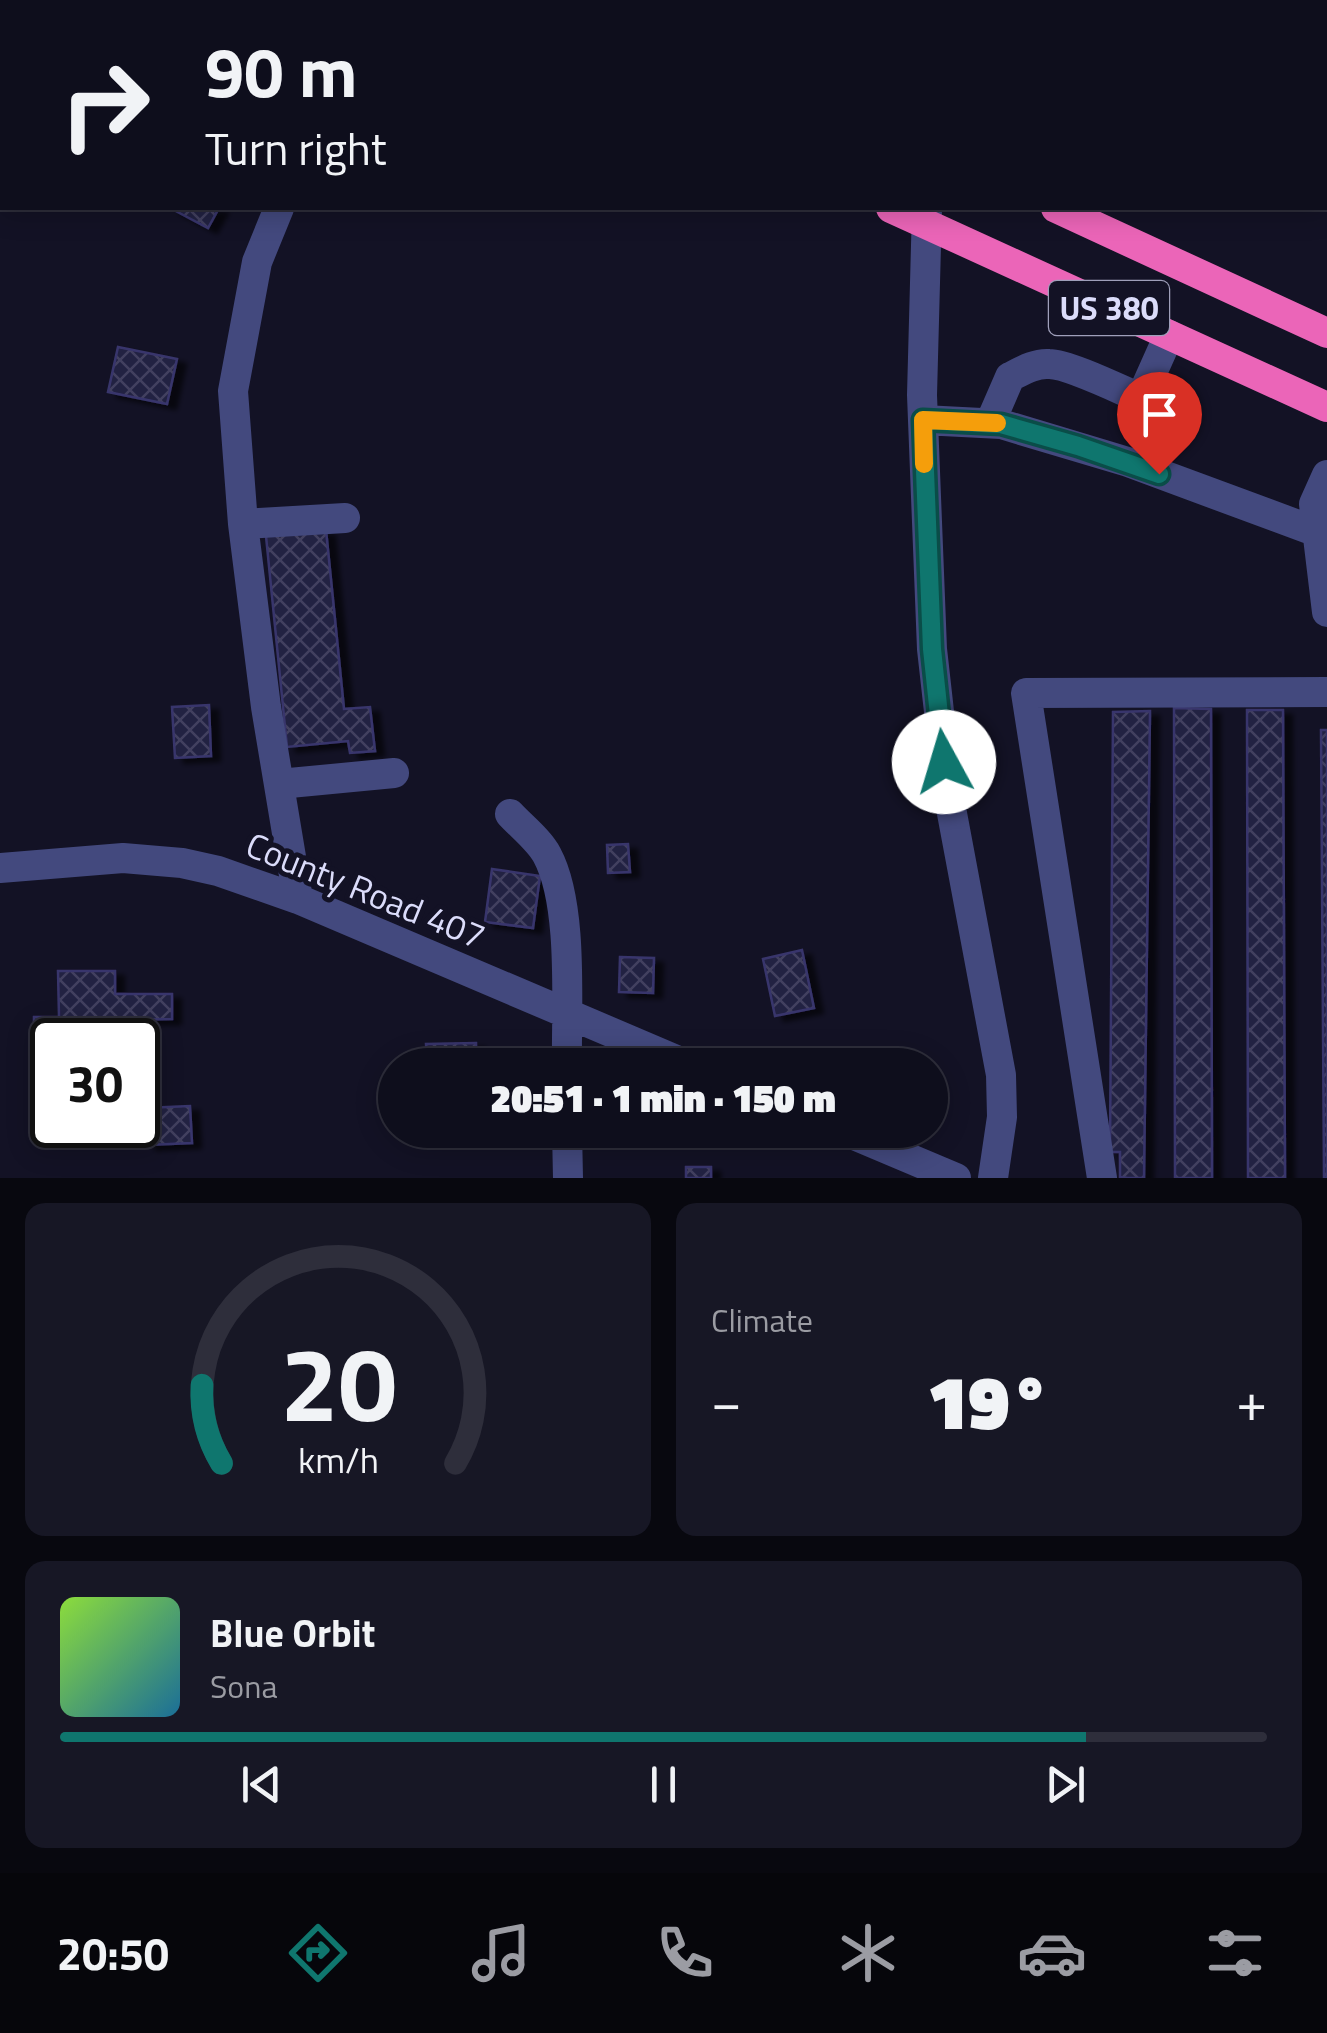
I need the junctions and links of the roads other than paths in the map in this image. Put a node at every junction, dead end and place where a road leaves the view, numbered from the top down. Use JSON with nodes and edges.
{"nodes":[{"id":1,"x":277,"y":210,"type":"edge"},
{"id":2,"x":899,"y":210,"type":"edge"},
{"id":3,"x":1060,"y":210,"type":"edge"},
{"id":4,"x":927,"y":217,"type":"edge"},
{"id":5,"x":1327,"y":333,"type":"edge"},
{"id":6,"x":1169,"y":335,"type":"junction"},
{"id":7,"x":1327,"y":407,"type":"edge"},
{"id":8,"x":923,"y":420,"type":"junction"},
{"id":9,"x":990,"y":423,"type":"junction"},
{"id":10,"x":1327,"y":476,"type":"edge"},
{"id":11,"x":345,"y":518,"type":"dead end"},
{"id":12,"x":243,"y":524,"type":"junction"},
{"id":13,"x":1318,"y":532,"type":"junction"},
{"id":14,"x":1327,"y":612,"type":"edge"},
{"id":15,"x":1327,"y":692,"type":"edge"},
{"id":16,"x":394,"y":773,"type":"dead end"},
{"id":17,"x":280,"y":784,"type":"junction"},
{"id":18,"x":510,"y":814,"type":"dead end"},
{"id":19,"x":0,"y":868,"type":"edge"},
{"id":20,"x":298,"y":899,"type":"junction"},
{"id":21,"x":566,"y":1014,"type":"junction"},
{"id":22,"x":567,"y":1048,"type":"edge"},
{"id":23,"x":647,"y":1048,"type":"edge"},
{"id":24,"x":567,"y":1148,"type":"edge"},
{"id":25,"x":885,"y":1148,"type":"edge"},
{"id":26,"x":568,"y":1178,"type":"edge"},
{"id":27,"x":956,"y":1178,"type":"edge"},
{"id":28,"x":992,"y":1178,"type":"edge"},
{"id":29,"x":1102,"y":1178,"type":"edge"}],
"edges":[{"from":1,"to":12,"type":"street"},
{"from":2,"to":4,"type":"highway","number":"US 380"},
{"from":3,"to":5,"type":"highway","number":"US 380"},
{"from":4,"to":6,"type":"highway","number":"US 380"},
{"from":4,"to":8,"type":"street"},
{"from":6,"to":7,"type":"highway","number":"US 380"},
{"from":6,"to":9,"type":"street"},
{"from":8,"to":9,"type":"street"},
{"from":8,"to":28,"type":"street"},
{"from":9,"to":13,"type":"street"},
{"from":10,"to":13,"type":"street"},
{"from":11,"to":12,"type":"street"},
{"from":12,"to":17,"type":"street"},
{"from":13,"to":14,"type":"street"},
{"from":15,"to":29,"type":"street"},
{"from":16,"to":17,"type":"street"},
{"from":17,"to":20,"type":"street"},
{"from":18,"to":21,"type":"street"},
{"from":19,"to":20,"type":"street","name":"County Road 407"},
{"from":20,"to":21,"type":"street","name":"County Road 407"},
{"from":21,"to":22,"type":"street"},
{"from":21,"to":23,"type":"street","name":"County Road 407"},
{"from":24,"to":26,"type":"street"},
{"from":25,"to":27,"type":"street"}]}
